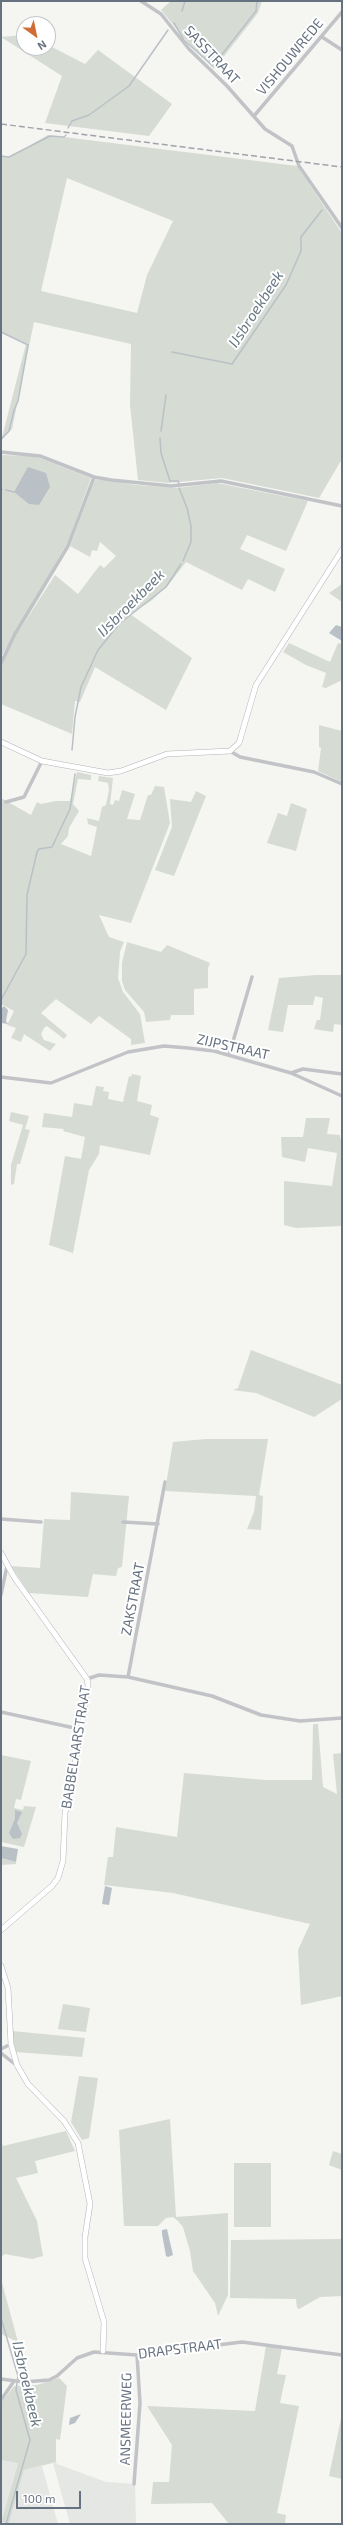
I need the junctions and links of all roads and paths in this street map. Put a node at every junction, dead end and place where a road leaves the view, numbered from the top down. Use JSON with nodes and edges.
{"nodes":[{"id":1,"x":141,"y":1,"type":"edge"},
{"id":2,"x":342,"y":12,"type":"edge"},
{"id":3,"x":322,"y":37,"type":"junction"},
{"id":4,"x":342,"y":50,"type":"edge"},
{"id":5,"x":254,"y":116,"type":"junction"},
{"id":6,"x":342,"y":228,"type":"edge"},
{"id":7,"x":1,"y":452,"type":"edge"},
{"id":8,"x":94,"y":476,"type":"junction"},
{"id":9,"x":342,"y":506,"type":"edge"},
{"id":10,"x":342,"y":550,"type":"edge"},
{"id":11,"x":1,"y":663,"type":"edge"},
{"id":12,"x":1,"y":742,"type":"edge"},
{"id":13,"x":230,"y":751,"type":"junction"},
{"id":14,"x":42,"y":761,"type":"junction"},
{"id":15,"x":342,"y":784,"type":"edge"},
{"id":16,"x":6,"y":802,"type":"dead end"},
{"id":17,"x":252,"y":978,"type":"dead end"},
{"id":18,"x":229,"y":1056,"type":"junction"},
{"id":19,"x":291,"y":1073,"type":"junction"},
{"id":20,"x":342,"y":1074,"type":"edge"},
{"id":21,"x":1,"y":1077,"type":"edge"},
{"id":22,"x":342,"y":1096,"type":"edge"},
{"id":23,"x":165,"y":1482,"type":"dead end"},
{"id":24,"x":1,"y":1519,"type":"edge"},
{"id":25,"x":42,"y":1522,"type":"dead end"},
{"id":26,"x":123,"y":1522,"type":"dead end"},
{"id":27,"x":158,"y":1524,"type":"junction"},
{"id":28,"x":1,"y":1553,"type":"edge"},
{"id":29,"x":7,"y":1566,"type":"junction"},
{"id":30,"x":1,"y":1594,"type":"edge"},
{"id":31,"x":128,"y":1677,"type":"junction"},
{"id":32,"x":87,"y":1679,"type":"junction"},
{"id":33,"x":1,"y":1712,"type":"edge"},
{"id":34,"x":342,"y":1718,"type":"edge"},
{"id":35,"x":79,"y":1729,"type":"junction"},
{"id":36,"x":1,"y":1930,"type":"edge"},
{"id":37,"x":1,"y":1966,"type":"edge"},
{"id":38,"x":11,"y":2044,"type":"junction"},
{"id":39,"x":1,"y":2049,"type":"edge"},
{"id":40,"x":1,"y":2053,"type":"edge"},
{"id":41,"x":17,"y":2066,"type":"junction"},
{"id":42,"x":103,"y":2351,"type":"junction"},
{"id":43,"x":137,"y":2355,"type":"junction"},
{"id":44,"x":342,"y":2355,"type":"edge"},
{"id":45,"x":1,"y":2379,"type":"edge"},
{"id":46,"x":14,"y":2381,"type":"junction"},
{"id":47,"x":1,"y":2400,"type":"edge"},
{"id":48,"x":134,"y":2484,"type":"dead end"}],
"edges":[{"from":1,"to":5,"type":"street","name":"SASSTRAAT"},
{"from":2,"to":3,"type":"street","name":"VISHOUWREDE"},
{"from":3,"to":4,"type":"street"},
{"from":3,"to":5,"type":"street","name":"VISHOUWREDE"},
{"from":5,"to":6,"type":"street","name":"SASSTRAAT"},
{"from":7,"to":8,"type":"street"},
{"from":8,"to":9,"type":"street"},
{"from":8,"to":11,"type":"street"},
{"from":10,"to":13,"type":"street"},
{"from":12,"to":14,"type":"street"},
{"from":13,"to":14,"type":"street"},
{"from":13,"to":15,"type":"street"},
{"from":14,"to":16,"type":"street"},
{"from":17,"to":18,"type":"street"},
{"from":18,"to":19,"type":"street","name":"ZIJPSTRAAT"},
{"from":18,"to":21,"type":"street","name":"ZIJPSTRAAT"},
{"from":19,"to":20,"type":"street"},
{"from":19,"to":22,"type":"street","name":"ZIJPSTRAAT"},
{"from":23,"to":27,"type":"street","name":"ZAKSTRAAT"},
{"from":24,"to":25,"type":"street"},
{"from":26,"to":27,"type":"street"},
{"from":27,"to":31,"type":"street","name":"ZAKSTRAAT"},
{"from":28,"to":29,"type":"street"},
{"from":29,"to":30,"type":"street"},
{"from":29,"to":32,"type":"street"},
{"from":31,"to":32,"type":"street","name":"BABBELAARSTRAAT"},
{"from":31,"to":34,"type":"street","name":"BABBELAARSTRAAT"},
{"from":32,"to":35,"type":"street","name":"BABBELAARSTRAAT"},
{"from":33,"to":35,"type":"street"},
{"from":35,"to":36,"type":"street","name":"BABBELAARSTRAAT"},
{"from":37,"to":38,"type":"street"},
{"from":38,"to":39,"type":"street"},
{"from":38,"to":41,"type":"street"},
{"from":40,"to":41,"type":"street"},
{"from":41,"to":42,"type":"street"},
{"from":42,"to":43,"type":"street","name":"DRAPSTRAAT"},
{"from":42,"to":46,"type":"street"},
{"from":43,"to":44,"type":"street","name":"DRAPSTRAAT"},
{"from":43,"to":48,"type":"street","name":"ANSMEERWEG"},
{"from":45,"to":46,"type":"street"},
{"from":46,"to":47,"type":"street"}]}
